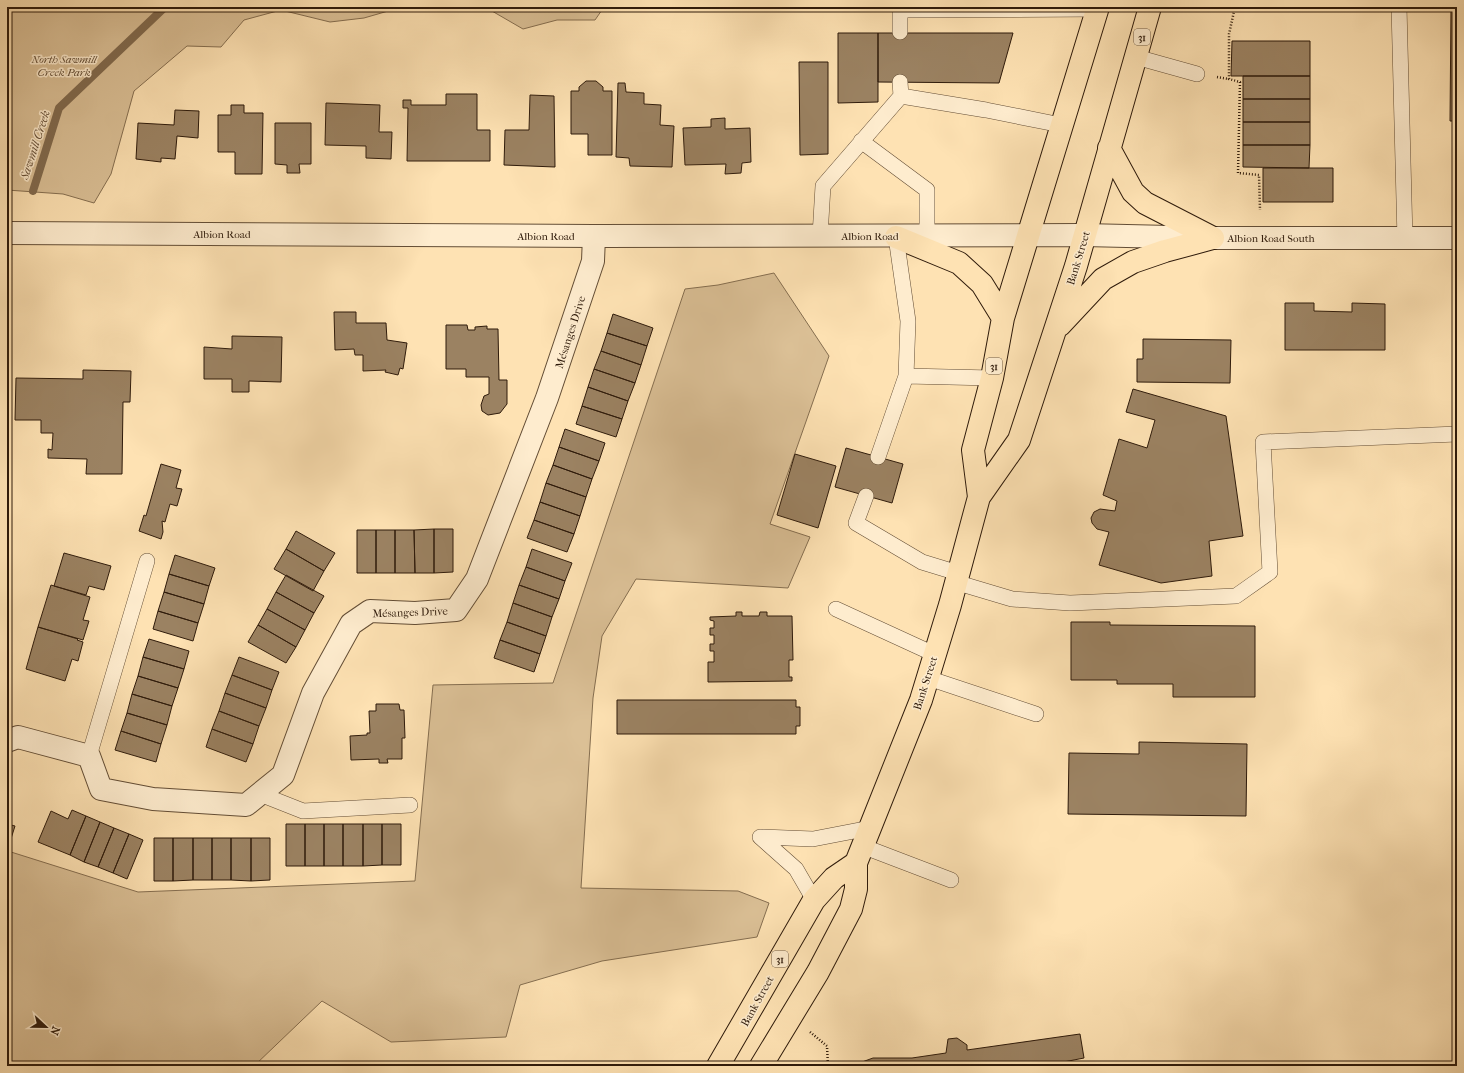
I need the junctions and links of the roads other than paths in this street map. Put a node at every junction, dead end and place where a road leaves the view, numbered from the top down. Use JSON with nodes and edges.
{"nodes":[{"id":1,"x":1150,"y":7,"type":"edge"},
{"id":2,"x":1399,"y":7,"type":"edge"},
{"id":3,"x":1098,"y":8,"type":"edge"},
{"id":4,"x":900,"y":32,"type":"dead end"},
{"id":5,"x":1136,"y":57,"type":"junction"},
{"id":6,"x":1197,"y":74,"type":"dead end"},
{"id":7,"x":1061,"y":125,"type":"junction"},
{"id":8,"x":861,"y":141,"type":"junction"},
{"id":9,"x":1109,"y":148,"type":"junction"},
{"id":10,"x":7,"y":233,"type":"edge"},
{"id":11,"x":927,"y":235,"type":"junction"},
{"id":12,"x":1084,"y":235,"type":"junction"},
{"id":13,"x":594,"y":236,"type":"junction"},
{"id":14,"x":820,"y":236,"type":"junction"},
{"id":15,"x":896,"y":237,"type":"junction"},
{"id":16,"x":1027,"y":237,"type":"junction"},
{"id":17,"x":1213,"y":238,"type":"junction"},
{"id":18,"x":1457,"y":238,"type":"edge"},
{"id":19,"x":1405,"y":239,"type":"junction"},
{"id":20,"x":1003,"y":318,"type":"junction"},
{"id":21,"x":1055,"y":330,"type":"junction"},
{"id":22,"x":906,"y":376,"type":"junction"},
{"id":23,"x":992,"y":378,"type":"junction"},
{"id":24,"x":1457,"y":434,"type":"edge"},
{"id":25,"x":878,"y":457,"type":"dead end"},
{"id":26,"x":866,"y":496,"type":"dead end"},
{"id":27,"x":979,"y":497,"type":"junction"},
{"id":28,"x":147,"y":561,"type":"dead end"},
{"id":29,"x":956,"y":577,"type":"junction"},
{"id":30,"x":836,"y":609,"type":"dead end"},
{"id":31,"x":934,"y":654,"type":"junction"},
{"id":32,"x":928,"y":678,"type":"junction"},
{"id":33,"x":1036,"y":714,"type":"dead end"},
{"id":34,"x":7,"y":741,"type":"edge"},
{"id":35,"x":89,"y":756,"type":"junction"},
{"id":36,"x":260,"y":794,"type":"junction"},
{"id":37,"x":410,"y":805,"type":"dead end"},
{"id":38,"x":863,"y":846,"type":"junction"},
{"id":39,"x":951,"y":880,"type":"dead end"},
{"id":40,"x":814,"y":900,"type":"junction"},
{"id":41,"x":718,"y":1066,"type":"edge"},
{"id":42,"x":761,"y":1066,"type":"edge"}],
"edges":[{"from":1,"to":5,"type":"main road","name":"Bank Street","number":"31"},
{"from":2,"to":19,"type":"lane"},
{"from":3,"to":4,"type":"lane"},
{"from":3,"to":7,"type":"main road","name":"Bank Street","number":"31"},
{"from":5,"to":6,"type":"lane"},
{"from":5,"to":9,"type":"main road","name":"Bank Street","number":"31"},
{"from":7,"to":8,"type":"lane"},
{"from":7,"to":16,"type":"main road","name":"Bank Street","number":"31"},
{"from":8,"to":11,"type":"lane"},
{"from":8,"to":14,"type":"lane"},
{"from":9,"to":12,"type":"main road","name":"Bank Street","number":"31"},
{"from":9,"to":17,"type":"main road"},
{"from":10,"to":13,"type":"street","name":"Albion Road"},
{"from":11,"to":15,"type":"street","name":"Albion Road"},
{"from":11,"to":16,"type":"street","name":"Albion Road"},
{"from":12,"to":16,"type":"street","name":"Albion Road"},
{"from":12,"to":17,"type":"street","name":"Albion Road South"},
{"from":12,"to":21,"type":"main road","name":"Bank Street","number":"31"},
{"from":13,"to":14,"type":"street","name":"Albion Road"},
{"from":13,"to":36,"type":"street","name":"Mésanges Drive"},
{"from":14,"to":15,"type":"street","name":"Albion Road"},
{"from":15,"to":20,"type":"main road"},
{"from":15,"to":22,"type":"lane"},
{"from":16,"to":20,"type":"main road","name":"Bank Street","number":"31"},
{"from":17,"to":19,"type":"street","name":"Albion Road South"},
{"from":17,"to":21,"type":"main road"},
{"from":18,"to":19,"type":"street","name":"Albion Road South"},
{"from":20,"to":23,"type":"main road","name":"Bank Street","number":"31"},
{"from":21,"to":27,"type":"main road","name":"Bank Street","number":"31"},
{"from":22,"to":23,"type":"lane"},
{"from":22,"to":25,"type":"lane"},
{"from":23,"to":27,"type":"main road","name":"Bank Street","number":"31"},
{"from":24,"to":29,"type":"lane"},
{"from":26,"to":29,"type":"lane"},
{"from":27,"to":29,"type":"main road","name":"Bank Street","number":"31"},
{"from":28,"to":35,"type":"lane"},
{"from":29,"to":31,"type":"main road","name":"Bank Street","number":"31"},
{"from":30,"to":31,"type":"lane"},
{"from":31,"to":32,"type":"main road","name":"Bank Street","number":"31"},
{"from":32,"to":33,"type":"lane"},
{"from":32,"to":38,"type":"main road","name":"Bank Street","number":"31"},
{"from":34,"to":35,"type":"street"},
{"from":35,"to":36,"type":"street","name":"Mésanges Drive"},
{"from":36,"to":37,"type":"lane"},
{"from":38,"to":39,"type":"lane"},
{"from":38,"to":40,"type":"main road","name":"Bank Street","number":"31"},
{"from":38,"to":40,"type":"lane"},
{"from":38,"to":42,"type":"main road","name":"Bank Street","number":"31"},
{"from":40,"to":41,"type":"main road","name":"Bank Street","number":"31"}]}
